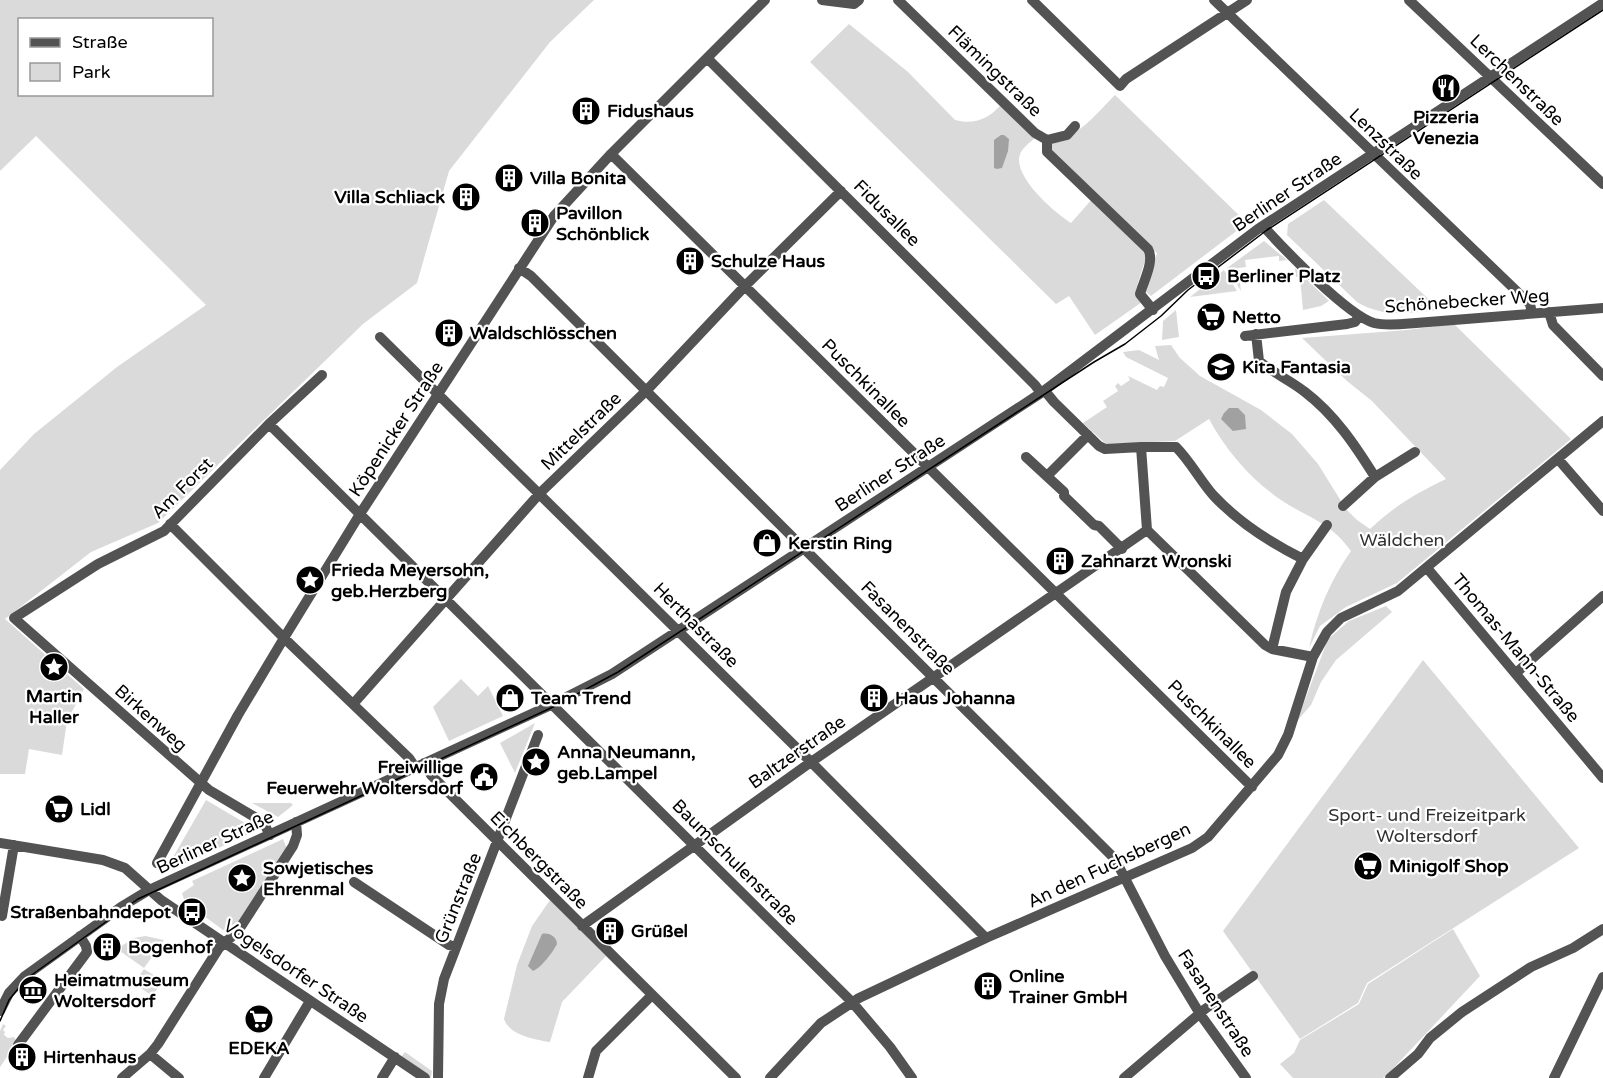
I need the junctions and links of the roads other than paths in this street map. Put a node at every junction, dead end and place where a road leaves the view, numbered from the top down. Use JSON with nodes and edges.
{"nodes":[{"id":1,"x":765,"y":0,"type":"edge"},
{"id":2,"x":822,"y":0,"type":"edge"},
{"id":3,"x":859,"y":0,"type":"edge"},
{"id":4,"x":898,"y":0,"type":"edge"},
{"id":5,"x":1032,"y":0,"type":"edge"},
{"id":6,"x":1214,"y":0,"type":"edge"},
{"id":7,"x":1247,"y":0,"type":"edge"},
{"id":8,"x":1408,"y":0,"type":"edge"},
{"id":9,"x":1602,"y":2,"type":"edge"},
{"id":10,"x":1227,"y":13,"type":"junction"},
{"id":11,"x":707,"y":58,"type":"junction"},
{"id":12,"x":1489,"y":77,"type":"junction"},
{"id":13,"x":1075,"y":126,"type":"dead end"},
{"id":14,"x":1047,"y":140,"type":"junction"},
{"id":15,"x":611,"y":154,"type":"junction"},
{"id":16,"x":1373,"y":154,"type":"junction"},
{"id":17,"x":1603,"y":184,"type":"edge"},
{"id":18,"x":841,"y":191,"type":"junction"},
{"id":19,"x":1263,"y":226,"type":"junction"},
{"id":20,"x":519,"y":268,"type":"junction"},
{"id":21,"x":745,"y":286,"type":"junction"},
{"id":22,"x":1603,"y":308,"type":"edge"},
{"id":23,"x":1153,"y":310,"type":"junction"},
{"id":24,"x":1549,"y":312,"type":"junction"},
{"id":25,"x":1532,"y":313,"type":"junction"},
{"id":26,"x":1359,"y":316,"type":"junction"},
{"id":27,"x":1256,"y":334,"type":"junction"},
{"id":28,"x":1245,"y":336,"type":"dead end"},
{"id":29,"x":380,"y":337,"type":"dead end"},
{"id":30,"x":322,"y":375,"type":"dead end"},
{"id":31,"x":1603,"y":376,"type":"edge"},
{"id":32,"x":646,"y":391,"type":"junction"},
{"id":33,"x":1043,"y":392,"type":"junction"},
{"id":34,"x":439,"y":395,"type":"junction"},
{"id":35,"x":1603,"y":421,"type":"edge"},
{"id":36,"x":269,"y":424,"type":"junction"},
{"id":37,"x":1088,"y":435,"type":"junction"},
{"id":38,"x":1141,"y":447,"type":"junction"},
{"id":39,"x":1415,"y":452,"type":"dead end"},
{"id":40,"x":1026,"y":457,"type":"dead end"},
{"id":41,"x":1558,"y":459,"type":"junction"},
{"id":42,"x":928,"y":467,"type":"junction"},
{"id":43,"x":1047,"y":476,"type":"junction"},
{"id":44,"x":1375,"y":477,"type":"junction"},
{"id":45,"x":540,"y":493,"type":"junction"},
{"id":46,"x":1343,"y":506,"type":"dead end"},
{"id":47,"x":1603,"y":511,"type":"edge"},
{"id":48,"x":360,"y":514,"type":"junction"},
{"id":49,"x":170,"y":524,"type":"junction"},
{"id":50,"x":1327,"y":525,"type":"dead end"},
{"id":51,"x":1147,"y":530,"type":"junction"},
{"id":52,"x":805,"y":549,"type":"junction"},
{"id":53,"x":1122,"y":549,"type":"junction"},
{"id":54,"x":1303,"y":559,"type":"junction"},
{"id":55,"x":1427,"y":568,"type":"junction"},
{"id":56,"x":1056,"y":593,"type":"junction"},
{"id":57,"x":1603,"y":596,"type":"edge"},
{"id":58,"x":446,"y":600,"type":"junction"},
{"id":59,"x":14,"y":618,"type":"joint"},
{"id":60,"x":678,"y":631,"type":"junction"},
{"id":61,"x":284,"y":638,"type":"junction"},
{"id":62,"x":1272,"y":649,"type":"junction"},
{"id":63,"x":1313,"y":657,"type":"junction"},
{"id":64,"x":1516,"y":673,"type":"junction"},
{"id":65,"x":934,"y":678,"type":"junction"},
{"id":66,"x":354,"y":703,"type":"junction"},
{"id":67,"x":551,"y":705,"type":"junction"},
{"id":68,"x":538,"y":735,"type":"dead end"},
{"id":69,"x":811,"y":762,"type":"junction"},
{"id":70,"x":419,"y":765,"type":"junction"},
{"id":71,"x":1601,"y":771,"type":"edge"},
{"id":72,"x":201,"y":783,"type":"junction"},
{"id":73,"x":1252,"y":787,"type":"junction"},
{"id":74,"x":297,"y":826,"type":"junction"},
{"id":75,"x":270,"y":835,"type":"junction"},
{"id":76,"x":498,"y":842,"type":"junction"},
{"id":77,"x":0,"y":843,"type":"edge"},
{"id":78,"x":14,"y":845,"type":"junction"},
{"id":79,"x":694,"y":845,"type":"junction"},
{"id":80,"x":157,"y":863,"type":"dead end"},
{"id":81,"x":1123,"y":878,"type":"junction"},
{"id":82,"x":354,"y":882,"type":"dead end"},
{"id":83,"x":149,"y":890,"type":"junction"},
{"id":84,"x":1,"y":915,"type":"edge"},
{"id":85,"x":582,"y":926,"type":"junction"},
{"id":86,"x":1603,"y":929,"type":"edge"},
{"id":87,"x":80,"y":936,"type":"junction"},
{"id":88,"x":986,"y":938,"type":"junction"},
{"id":89,"x":224,"y":942,"type":"junction"},
{"id":90,"x":456,"y":947,"type":"junction"},
{"id":91,"x":1253,"y":976,"type":"dead end"},
{"id":92,"x":1603,"y":977,"type":"edge"},
{"id":93,"x":652,"y":995,"type":"junction"},
{"id":94,"x":310,"y":1001,"type":"junction"},
{"id":95,"x":852,"y":1002,"type":"junction"},
{"id":96,"x":1,"y":1004,"type":"edge"},
{"id":97,"x":1200,"y":1014,"type":"junction"},
{"id":98,"x":18,"y":1045,"type":"dead end"},
{"id":99,"x":150,"y":1054,"type":"junction"},
{"id":100,"x":395,"y":1057,"type":"junction"},
{"id":101,"x":122,"y":1078,"type":"edge"},
{"id":102,"x":179,"y":1078,"type":"edge"},
{"id":103,"x":264,"y":1078,"type":"edge"},
{"id":104,"x":382,"y":1078,"type":"edge"},
{"id":105,"x":425,"y":1078,"type":"edge"},
{"id":106,"x":438,"y":1078,"type":"edge"},
{"id":107,"x":588,"y":1078,"type":"edge"},
{"id":108,"x":736,"y":1078,"type":"edge"},
{"id":109,"x":770,"y":1078,"type":"edge"},
{"id":110,"x":912,"y":1078,"type":"edge"},
{"id":111,"x":1124,"y":1078,"type":"edge"},
{"id":112,"x":1246,"y":1078,"type":"edge"},
{"id":113,"x":1392,"y":1078,"type":"edge"},
{"id":114,"x":1554,"y":1078,"type":"edge"}],
"edges":[{"from":1,"to":11,"type":"street","name":"Köpenicker Straße"},
{"from":2,"to":3,"type":"street"},
{"from":4,"to":14,"type":"street","name":"Flämingstraße"},
{"from":5,"to":10,"type":"street"},
{"from":6,"to":10,"type":"street","name":"Lenzstraße"},
{"from":7,"to":10,"type":"street"},
{"from":8,"to":12,"type":"street","name":"Lerchenstraße"},
{"from":9,"to":12,"type":"street","name":"Berliner Straße"},
{"from":10,"to":16,"type":"street","name":"Lenzstraße"},
{"from":11,"to":15,"type":"street","name":"Köpenicker Straße"},
{"from":11,"to":18,"type":"street","name":"Fidusallee"},
{"from":12,"to":16,"type":"street","name":"Berliner Straße"},
{"from":12,"to":17,"type":"street","name":"Lerchenstraße"},
{"from":13,"to":14,"type":"street","name":"Flämingstraße"},
{"from":14,"to":23,"type":"street"},
{"from":15,"to":20,"type":"street","name":"Köpenicker Straße"},
{"from":15,"to":21,"type":"street","name":"Puschkinallee"},
{"from":16,"to":19,"type":"street","name":"Berliner Straße"},
{"from":16,"to":25,"type":"street","name":"Lenzstraße"},
{"from":18,"to":21,"type":"street","name":"Mittelstraße"},
{"from":18,"to":33,"type":"street","name":"Fidusallee"},
{"from":19,"to":23,"type":"street","name":"Berliner Straße"},
{"from":19,"to":26,"type":"street","name":"Schönebecker Weg"},
{"from":20,"to":32,"type":"street","name":"Fasanenstraße"},
{"from":20,"to":34,"type":"street","name":"Köpenicker Straße"},
{"from":21,"to":32,"type":"street","name":"Mittelstraße"},
{"from":21,"to":42,"type":"street","name":"Puschkinallee"},
{"from":22,"to":24,"type":"street","name":"Schönebecker Weg"},
{"from":23,"to":33,"type":"street","name":"Berliner Straße"},
{"from":24,"to":25,"type":"street","name":"Schönebecker Weg"},
{"from":24,"to":31,"type":"street"},
{"from":25,"to":26,"type":"street","name":"Schönebecker Weg"},
{"from":26,"to":27,"type":"street"},
{"from":27,"to":28,"type":"street"},
{"from":27,"to":44,"type":"street"},
{"from":29,"to":34,"type":"street","name":"Herthastraße"},
{"from":30,"to":36,"type":"street","name":"Am Forst"},
{"from":32,"to":45,"type":"street","name":"Mittelstraße"},
{"from":32,"to":52,"type":"street","name":"Fasanenstraße"},
{"from":33,"to":37,"type":"street","name":"Fidusallee"},
{"from":33,"to":42,"type":"street","name":"Berliner Straße"},
{"from":34,"to":45,"type":"street","name":"Herthastraße"},
{"from":34,"to":48,"type":"street","name":"Köpenicker Straße"},
{"from":35,"to":41,"type":"street","name":"An den Fuchsbergen"},
{"from":36,"to":48,"type":"street","name":"Baumschulenstraße"},
{"from":36,"to":49,"type":"street","name":"Am Forst"},
{"from":37,"to":38,"type":"street","name":"Fidusallee"},
{"from":37,"to":43,"type":"street"},
{"from":38,"to":51,"type":"street"},
{"from":38,"to":54,"type":"street","name":"Fidusallee"},
{"from":39,"to":44,"type":"street"},
{"from":40,"to":43,"type":"street"},
{"from":41,"to":47,"type":"street"},
{"from":41,"to":55,"type":"street","name":"An den Fuchsbergen"},
{"from":42,"to":52,"type":"street","name":"Berliner Straße"},
{"from":42,"to":56,"type":"street","name":"Puschkinallee"},
{"from":43,"to":53,"type":"street"},
{"from":44,"to":46,"type":"street"},
{"from":45,"to":58,"type":"street","name":"Mittelstraße"},
{"from":45,"to":60,"type":"street","name":"Herthastraße"},
{"from":48,"to":58,"type":"street","name":"Baumschulenstraße"},
{"from":48,"to":61,"type":"street","name":"Köpenicker Straße"},
{"from":49,"to":59,"type":"street","name":"Am Forst"},
{"from":49,"to":61,"type":"street","name":"Eichbergstraße"},
{"from":50,"to":54,"type":"street"},
{"from":51,"to":53,"type":"street"},
{"from":51,"to":62,"type":"street"},
{"from":52,"to":60,"type":"street","name":"Berliner Straße"},
{"from":52,"to":65,"type":"street","name":"Fasanenstraße"},
{"from":53,"to":56,"type":"street","name":"Baltzerstraße"},
{"from":54,"to":62,"type":"street"},
{"from":55,"to":63,"type":"street","name":"An den Fuchsbergen"},
{"from":55,"to":64,"type":"street","name":"Thomas-Mann-Straße"},
{"from":56,"to":65,"type":"street","name":"Baltzerstraße"},
{"from":56,"to":73,"type":"street","name":"Puschkinallee"},
{"from":57,"to":64,"type":"street"},
{"from":58,"to":66,"type":"street","name":"Mittelstraße"},
{"from":58,"to":67,"type":"street","name":"Baumschulenstraße"},
{"from":59,"to":72,"type":"street","name":"Birkenweg"},
{"from":60,"to":67,"type":"street","name":"Berliner Straße"},
{"from":60,"to":69,"type":"street","name":"Herthastraße"},
{"from":61,"to":66,"type":"street","name":"Eichbergstraße"},
{"from":61,"to":72,"type":"street","name":"Köpenicker Straße"},
{"from":62,"to":63,"type":"street"},
{"from":63,"to":73,"type":"street","name":"An den Fuchsbergen"},
{"from":64,"to":71,"type":"street","name":"Thomas-Mann-Straße"},
{"from":65,"to":69,"type":"street","name":"Baltzerstraße"},
{"from":65,"to":81,"type":"street","name":"Fasanenstraße"},
{"from":66,"to":70,"type":"street","name":"Eichbergstraße"},
{"from":67,"to":70,"type":"street","name":"Berliner Straße"},
{"from":67,"to":79,"type":"street","name":"Baumschulenstraße"},
{"from":68,"to":76,"type":"street","name":"Grünstraße"},
{"from":69,"to":79,"type":"street","name":"Baltzerstraße"},
{"from":69,"to":88,"type":"street","name":"Herthastraße"},
{"from":70,"to":74,"type":"street","name":"Berliner Straße"},
{"from":70,"to":76,"type":"street","name":"Eichbergstraße"},
{"from":72,"to":75,"type":"street","name":"Birkenweg"},
{"from":72,"to":80,"type":"street","name":"Köpenicker Straße"},
{"from":73,"to":81,"type":"street","name":"An den Fuchsbergen"},
{"from":74,"to":75,"type":"street","name":"Berliner Straße"},
{"from":74,"to":89,"type":"street"},
{"from":75,"to":83,"type":"street","name":"Berliner Straße"},
{"from":76,"to":85,"type":"street","name":"Eichbergstraße"},
{"from":76,"to":90,"type":"street","name":"Grünstraße"},
{"from":77,"to":78,"type":"street","name":"Vogelsdorfer Straße"},
{"from":78,"to":83,"type":"street","name":"Vogelsdorfer Straße"},
{"from":78,"to":84,"type":"street"},
{"from":79,"to":85,"type":"street","name":"Baltzerstraße"},
{"from":79,"to":95,"type":"street","name":"Baumschulenstraße"},
{"from":81,"to":88,"type":"street","name":"An den Fuchsbergen"},
{"from":81,"to":97,"type":"street","name":"Fasanenstraße"},
{"from":82,"to":90,"type":"street"},
{"from":83,"to":87,"type":"street","name":"Berliner Straße"},
{"from":83,"to":89,"type":"street","name":"Vogelsdorfer Straße"},
{"from":85,"to":93,"type":"street","name":"Eichbergstraße"},
{"from":86,"to":113,"type":"street"},
{"from":87,"to":96,"type":"street","name":"Berliner Straße"},
{"from":87,"to":98,"type":"street"},
{"from":88,"to":95,"type":"street","name":"An den Fuchsbergen"},
{"from":89,"to":94,"type":"street","name":"Vogelsdorfer Straße"},
{"from":89,"to":99,"type":"street"},
{"from":90,"to":106,"type":"street","name":"Grünstraße"},
{"from":91,"to":97,"type":"street"},
{"from":92,"to":114,"type":"street"},
{"from":93,"to":107,"type":"street"},
{"from":93,"to":108,"type":"street","name":"Eichbergstraße"},
{"from":94,"to":100,"type":"street","name":"Vogelsdorfer Straße"},
{"from":94,"to":103,"type":"street"},
{"from":95,"to":109,"type":"street","name":"An den Fuchsbergen"},
{"from":95,"to":110,"type":"street","name":"Baumschulenstraße"},
{"from":97,"to":111,"type":"street"},
{"from":97,"to":112,"type":"street","name":"Fasanenstraße"},
{"from":99,"to":101,"type":"street"},
{"from":99,"to":102,"type":"street"},
{"from":100,"to":104,"type":"street"},
{"from":100,"to":105,"type":"street","name":"Vogelsdorfer Straße"}]}
